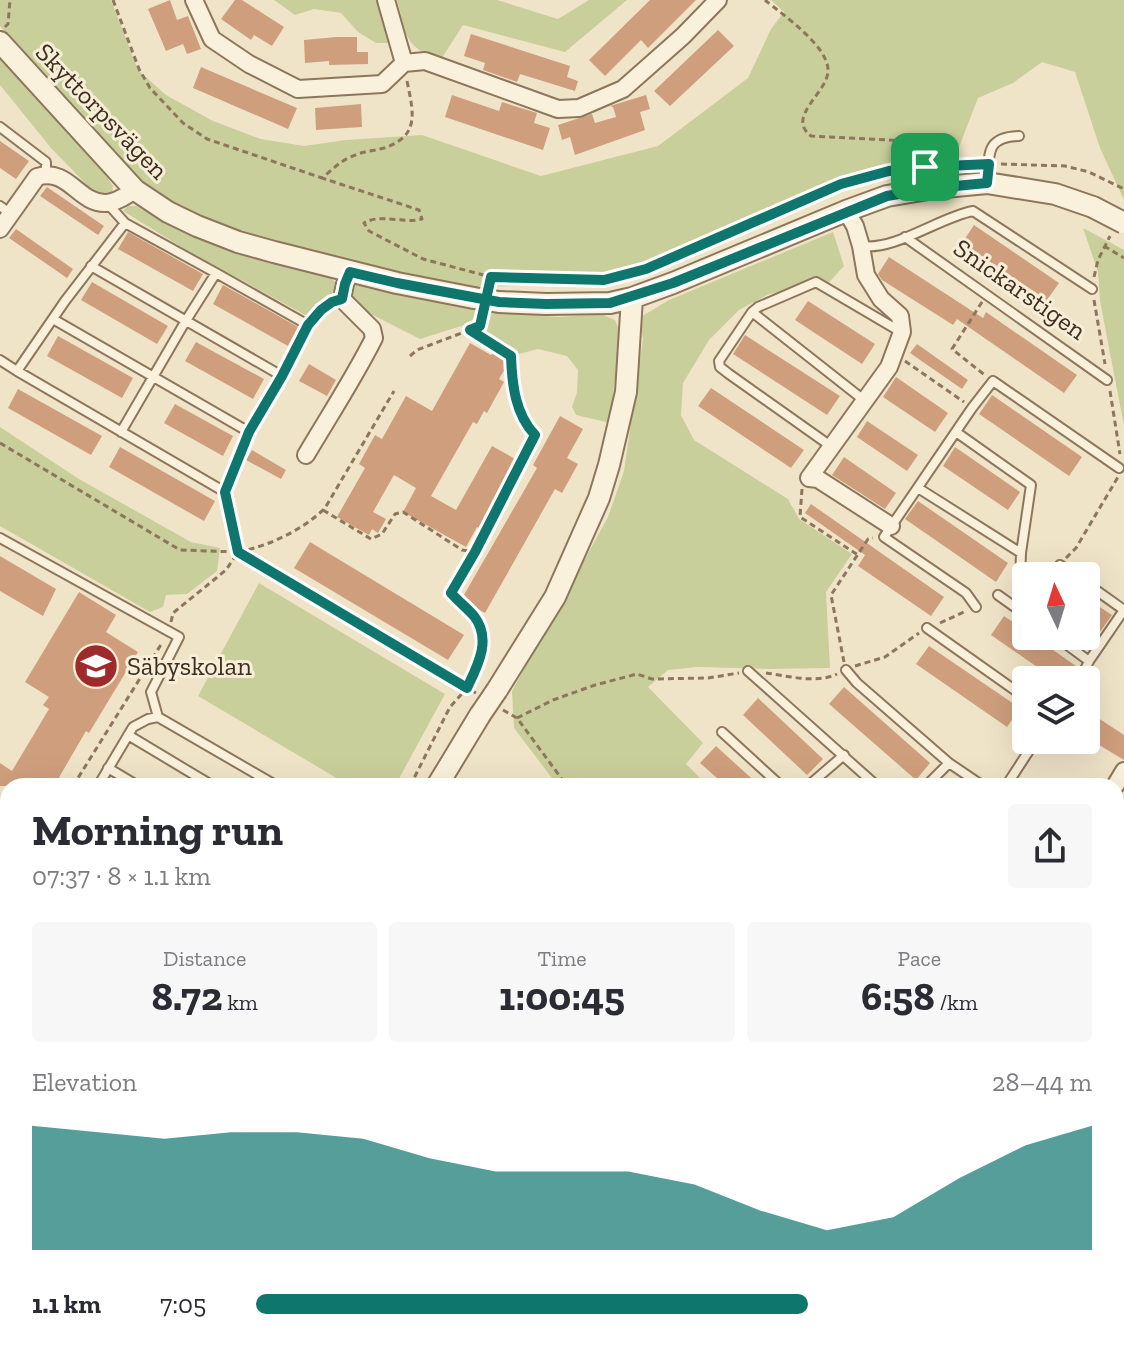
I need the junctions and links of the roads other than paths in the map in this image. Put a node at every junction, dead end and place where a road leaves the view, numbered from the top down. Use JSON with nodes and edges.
{"nodes":[{"id":1,"x":194,"y":0,"type":"edge"},
{"id":2,"x":386,"y":0,"type":"edge"},
{"id":3,"x":718,"y":0,"type":"edge"},
{"id":4,"x":2,"y":41,"type":"edge"},
{"id":5,"x":404,"y":63,"type":"junction"},
{"id":6,"x":0,"y":127,"type":"edge"},
{"id":7,"x":1019,"y":136,"type":"dead end"},
{"id":8,"x":46,"y":174,"type":"junction"},
{"id":9,"x":988,"y":174,"type":"junction"},
{"id":10,"x":135,"y":190,"type":"junction"},
{"id":11,"x":108,"y":204,"type":"junction"},
{"id":12,"x":5,"y":210,"type":"edge"},
{"id":13,"x":846,"y":211,"type":"junction"},
{"id":14,"x":125,"y":223,"type":"junction"},
{"id":15,"x":0,"y":229,"type":"edge"},
{"id":16,"x":1117,"y":229,"type":"edge"},
{"id":17,"x":905,"y":237,"type":"junction"},
{"id":18,"x":861,"y":246,"type":"junction"},
{"id":19,"x":91,"y":266,"type":"junction"},
{"id":20,"x":350,"y":272,"type":"junction"},
{"id":21,"x":216,"y":273,"type":"junction"},
{"id":22,"x":1092,"y":289,"type":"road end"},
{"id":23,"x":632,"y":298,"type":"junction"},
{"id":24,"x":752,"y":312,"type":"junction"},
{"id":25,"x":53,"y":319,"type":"junction"},
{"id":26,"x":185,"y":322,"type":"junction"},
{"id":27,"x":902,"y":332,"type":"junction"},
{"id":28,"x":0,"y":360,"type":"edge"},
{"id":29,"x":17,"y":371,"type":"junction"},
{"id":30,"x":282,"y":376,"type":"junction"},
{"id":31,"x":153,"y":377,"type":"junction"},
{"id":32,"x":1107,"y":380,"type":"road end"},
{"id":33,"x":865,"y":401,"type":"junction"},
{"id":34,"x":121,"y":432,"type":"junction"},
{"id":35,"x":249,"y":432,"type":"junction"},
{"id":36,"x":956,"y":432,"type":"junction"},
{"id":37,"x":832,"y":447,"type":"junction"},
{"id":38,"x":306,"y":455,"type":"dead end"},
{"id":39,"x":1119,"y":468,"type":"road end"},
{"id":40,"x":918,"y":488,"type":"junction"},
{"id":41,"x":887,"y":531,"type":"junction"},
{"id":42,"x":0,"y":538,"type":"edge"},
{"id":43,"x":1021,"y":553,"type":"junction"},
{"id":44,"x":1021,"y":562,"type":"edge"},
{"id":45,"x":1100,"y":593,"type":"edge"},
{"id":46,"x":998,"y":595,"type":"dead end"},
{"id":47,"x":1012,"y":605,"type":"edge"},
{"id":48,"x":976,"y":607,"type":"road end"},
{"id":49,"x":1124,"y":610,"type":"edge"},
{"id":50,"x":927,"y":628,"type":"road end"},
{"id":51,"x":1074,"y":650,"type":"edge"},
{"id":52,"x":1089,"y":661,"type":"junction"},
{"id":53,"x":1087,"y":666,"type":"edge"},
{"id":54,"x":846,"y":670,"type":"road end"},
{"id":55,"x":748,"y":671,"type":"road end"},
{"id":56,"x":1012,"y":688,"type":"edge"},
{"id":57,"x":158,"y":717,"type":"junction"},
{"id":58,"x":722,"y":732,"type":"dead end"},
{"id":59,"x":128,"y":735,"type":"junction"},
{"id":60,"x":1027,"y":754,"type":"edge"},
{"id":61,"x":844,"y":755,"type":"junction"},
{"id":62,"x":949,"y":763,"type":"junction"},
{"id":63,"x":108,"y":768,"type":"junction"},
{"id":64,"x":102,"y":778,"type":"edge"},
{"id":65,"x":125,"y":778,"type":"edge"},
{"id":66,"x":200,"y":778,"type":"edge"},
{"id":67,"x":263,"y":778,"type":"edge"},
{"id":68,"x":442,"y":778,"type":"edge"},
{"id":69,"x":772,"y":778,"type":"edge"},
{"id":70,"x":817,"y":778,"type":"edge"},
{"id":71,"x":868,"y":778,"type":"edge"},
{"id":72,"x":934,"y":778,"type":"edge"},
{"id":73,"x":971,"y":778,"type":"edge"},
{"id":74,"x":1011,"y":778,"type":"edge"}],
"edges":[{"from":1,"to":5,"type":"street"},
{"from":2,"to":5,"type":"street"},
{"from":3,"to":5,"type":"street"},
{"from":4,"to":10,"type":"street","name":"Skyttorpsvägen"},
{"from":6,"to":8,"type":"lane"},
{"from":7,"to":9,"type":"lane"},
{"from":8,"to":11,"type":"street"},
{"from":8,"to":12,"type":"street"},
{"from":9,"to":13,"type":"street","name":"Skyttorpsvägen"},
{"from":9,"to":16,"type":"street","name":"Skyttorpsvägen","bridge":true},
{"from":10,"to":11,"type":"street"},
{"from":10,"to":20,"type":"street","name":"Skyttorpsvägen"},
{"from":11,"to":14,"type":"lane"},
{"from":12,"to":15,"type":"street"},
{"from":13,"to":18,"type":"street"},
{"from":13,"to":23,"type":"street","name":"Skyttorpsvägen"},
{"from":14,"to":19,"type":"lane"},
{"from":14,"to":21,"type":"lane"},
{"from":17,"to":18,"type":"lane","name":"Snickarstigen"},
{"from":17,"to":22,"type":"lane","name":"Snickarstigen"},
{"from":17,"to":32,"type":"lane","name":"Snickarstigen"},
{"from":18,"to":27,"type":"street"},
{"from":19,"to":25,"type":"lane"},
{"from":19,"to":26,"type":"lane"},
{"from":20,"to":23,"type":"street","name":"Skyttorpsvägen"},
{"from":20,"to":38,"type":"street"},
{"from":21,"to":26,"type":"lane"},
{"from":21,"to":30,"type":"lane"},
{"from":23,"to":68,"type":"street"},
{"from":24,"to":27,"type":"lane"},
{"from":24,"to":33,"type":"lane"},
{"from":24,"to":37,"type":"lane"},
{"from":25,"to":29,"type":"lane"},
{"from":25,"to":31,"type":"lane"},
{"from":26,"to":30,"type":"lane"},
{"from":26,"to":31,"type":"lane"},
{"from":27,"to":33,"type":"street"},
{"from":28,"to":29,"type":"lane"},
{"from":29,"to":34,"type":"lane"},
{"from":30,"to":35,"type":"lane"},
{"from":31,"to":34,"type":"lane"},
{"from":31,"to":35,"type":"lane"},
{"from":33,"to":37,"type":"street"},
{"from":34,"to":35,"type":"lane"},
{"from":36,"to":39,"type":"lane"},
{"from":36,"to":40,"type":"lane"},
{"from":36,"to":43,"type":"lane"},
{"from":37,"to":41,"type":"street"},
{"from":40,"to":41,"type":"lane"},
{"from":40,"to":43,"type":"lane"},
{"from":41,"to":48,"type":"lane"},
{"from":42,"to":57,"type":"lane"},
{"from":43,"to":44,"type":"lane"},
{"from":45,"to":49,"type":"lane"},
{"from":46,"to":47,"type":"lane"},
{"from":49,"to":52,"type":"lane"},
{"from":50,"to":56,"type":"lane"},
{"from":51,"to":52,"type":"lane"},
{"from":52,"to":53,"type":"lane"},
{"from":54,"to":62,"type":"lane"},
{"from":55,"to":61,"type":"lane"},
{"from":57,"to":59,"type":"lane"},
{"from":57,"to":67,"type":"lane"},
{"from":58,"to":69,"type":"lane"},
{"from":59,"to":63,"type":"lane"},
{"from":59,"to":66,"type":"lane"},
{"from":60,"to":74,"type":"lane"},
{"from":61,"to":70,"type":"lane"},
{"from":61,"to":71,"type":"lane"},
{"from":62,"to":72,"type":"lane"},
{"from":62,"to":73,"type":"lane"},
{"from":63,"to":64,"type":"lane"},
{"from":63,"to":65,"type":"lane"}]}
